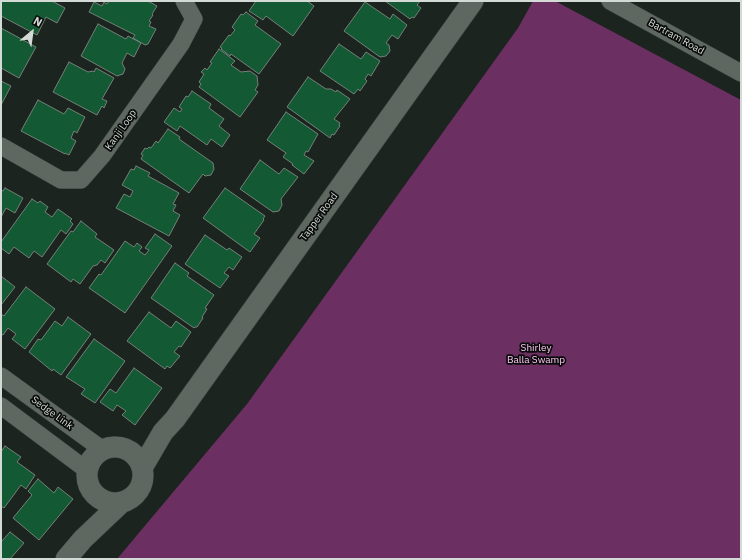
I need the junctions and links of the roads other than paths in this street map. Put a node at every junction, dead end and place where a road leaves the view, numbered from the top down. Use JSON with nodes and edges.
{"nodes":[{"id":1,"x":184,"y":1,"type":"edge"},
{"id":2,"x":473,"y":1,"type":"edge"},
{"id":3,"x":610,"y":1,"type":"edge"},
{"id":4,"x":741,"y":73,"type":"edge"},
{"id":5,"x":1,"y":146,"type":"edge"},
{"id":6,"x":1,"y":376,"type":"edge"},
{"id":7,"x":1,"y":406,"type":"edge"},
{"id":8,"x":163,"y":432,"type":"junction"},
{"id":9,"x":113,"y":450,"type":"junction"},
{"id":10,"x":142,"y":468,"type":"junction"},
{"id":11,"x":88,"y":471,"type":"junction"},
{"id":12,"x":94,"y":494,"type":"junction"},
{"id":13,"x":121,"y":503,"type":"junction"},
{"id":14,"x":83,"y":539,"type":"junction"},
{"id":15,"x":66,"y":559,"type":"edge"}],
"edges":[{"from":1,"to":5,"type":"street","name":"Kanji Loop"},
{"from":2,"to":8,"type":"street","name":"Tapper Road"},
{"from":3,"to":4,"type":"street","name":"Bartram Road"},
{"from":6,"to":9,"type":"street","name":"Sedge Link"},
{"from":7,"to":11,"type":"street"},
{"from":8,"to":9,"type":"street","name":"Tapper Road"},
{"from":8,"to":10,"type":"street","name":"Tapper Road"},
{"from":9,"to":10,"type":"street"},
{"from":9,"to":11,"type":"street"},
{"from":10,"to":13,"type":"street"},
{"from":11,"to":12,"type":"street"},
{"from":12,"to":13,"type":"street"},
{"from":12,"to":14,"type":"street"},
{"from":13,"to":14,"type":"street"},
{"from":14,"to":15,"type":"street"}]}
